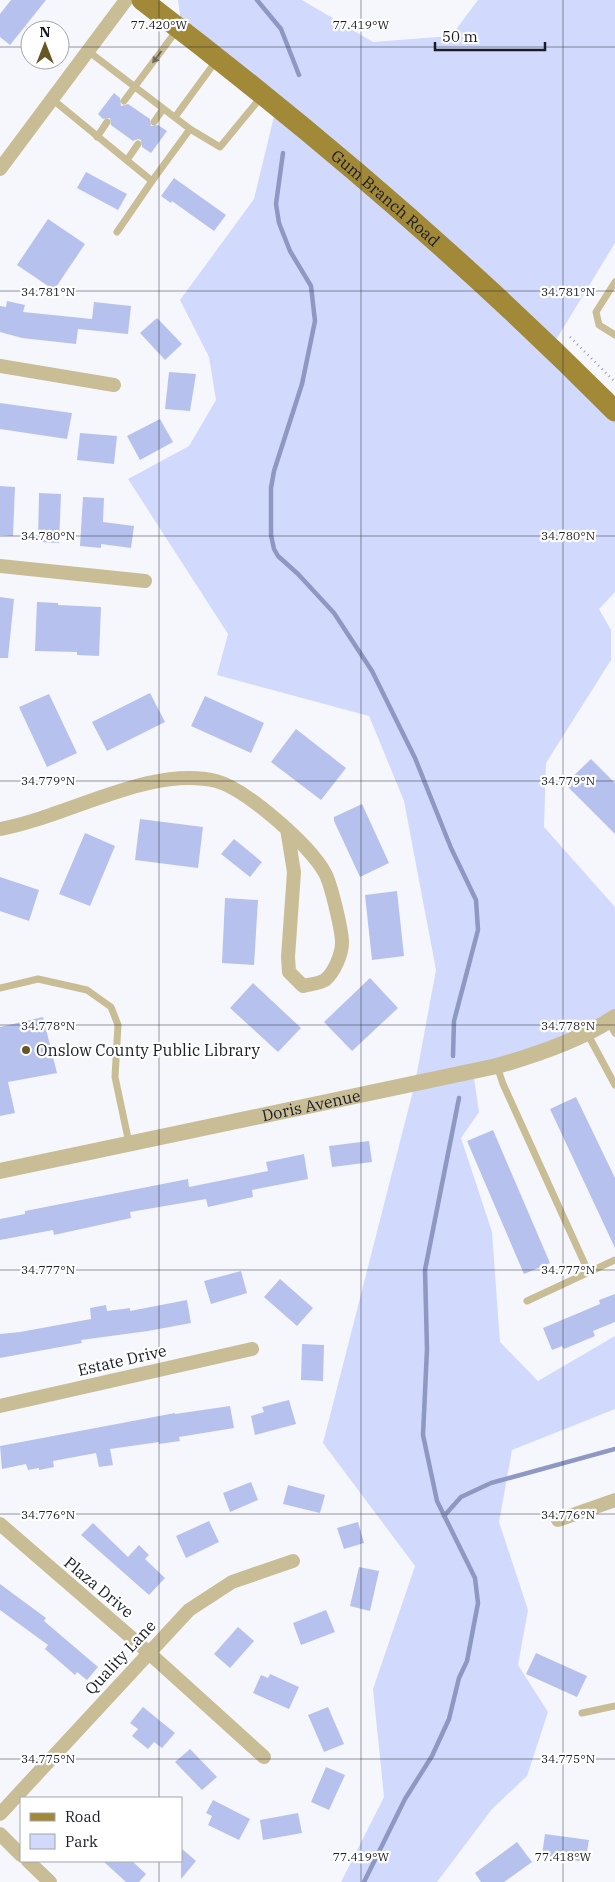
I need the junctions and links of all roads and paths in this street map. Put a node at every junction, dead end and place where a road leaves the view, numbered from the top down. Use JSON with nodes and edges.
{"nodes":[{"id":1,"x":126,"y":0,"type":"edge"},
{"id":2,"x":142,"y":0,"type":"edge"},
{"id":3,"x":179,"y":28,"type":"junction"},
{"id":4,"x":88,"y":51,"type":"junction"},
{"id":5,"x":218,"y":57,"type":"junction"},
{"id":6,"x":134,"y":87,"type":"junction"},
{"id":7,"x":264,"y":93,"type":"junction"},
{"id":8,"x":52,"y":99,"type":"junction"},
{"id":9,"x":124,"y":101,"type":"dead end"},
{"id":10,"x":163,"y":109,"type":"junction"},
{"id":11,"x":175,"y":117,"type":"junction"},
{"id":12,"x":108,"y":122,"type":"dead end"},
{"id":13,"x":154,"y":122,"type":"dead end"},
{"id":14,"x":190,"y":128,"type":"junction"},
{"id":15,"x":97,"y":137,"type":"junction"},
{"id":16,"x":138,"y":144,"type":"dead end"},
{"id":17,"x":127,"y":160,"type":"junction"},
{"id":18,"x":0,"y":170,"type":"edge"},
{"id":19,"x":152,"y":181,"type":"junction"},
{"id":20,"x":117,"y":232,"type":"dead end"},
{"id":21,"x":615,"y":282,"type":"edge"},
{"id":22,"x":615,"y":335,"type":"edge"},
{"id":23,"x":570,"y":337,"type":"dead end"},
{"id":24,"x":0,"y":366,"type":"edge"},
{"id":25,"x":615,"y":382,"type":"edge"},
{"id":26,"x":114,"y":385,"type":"dead end"},
{"id":27,"x":615,"y":411,"type":"edge"},
{"id":28,"x":0,"y":566,"type":"edge"},
{"id":29,"x":145,"y":581,"type":"dead end"},
{"id":30,"x":0,"y":829,"type":"edge"},
{"id":31,"x":287,"y":829,"type":"junction"},
{"id":32,"x":0,"y":988,"type":"edge"},
{"id":33,"x":613,"y":1024,"type":"edge"},
{"id":34,"x":587,"y":1032,"type":"junction"},
{"id":35,"x":497,"y":1066,"type":"junction"},
{"id":36,"x":615,"y":1085,"type":"edge"},
{"id":37,"x":129,"y":1143,"type":"junction"},
{"id":38,"x":0,"y":1171,"type":"edge"},
{"id":39,"x":615,"y":1260,"type":"edge"},
{"id":40,"x":588,"y":1271,"type":"junction"},
{"id":41,"x":527,"y":1301,"type":"dead end"},
{"id":42,"x":252,"y":1349,"type":"dead end"},
{"id":43,"x":0,"y":1406,"type":"edge"},
{"id":44,"x":615,"y":1500,"type":"edge"},
{"id":45,"x":558,"y":1520,"type":"dead end"},
{"id":46,"x":0,"y":1524,"type":"edge"},
{"id":47,"x":293,"y":1561,"type":"dead end"},
{"id":48,"x":148,"y":1652,"type":"junction"},
{"id":49,"x":615,"y":1706,"type":"edge"},
{"id":50,"x":582,"y":1713,"type":"dead end"},
{"id":51,"x":264,"y":1757,"type":"dead end"},
{"id":52,"x":0,"y":1814,"type":"edge"},
{"id":53,"x":0,"y":1834,"type":"edge"},
{"id":54,"x":20,"y":1854,"type":"edge"},
{"id":55,"x":29,"y":1862,"type":"edge"},
{"id":56,"x":50,"y":1882,"type":"edge"}],
"edges":[{"from":1,"to":4,"type":"street"},
{"from":2,"to":3,"type":"main road","name":"Gum Branch Road"},
{"from":3,"to":5,"type":"main road","name":"Gum Branch Road"},
{"from":3,"to":6,"type":"lane","one_way":true},
{"from":4,"to":6,"type":"lane"},
{"from":4,"to":8,"type":"street"},
{"from":5,"to":7,"type":"main road","name":"Gum Branch Road"},
{"from":5,"to":11,"type":"lane"},
{"from":6,"to":9,"type":"lane"},
{"from":6,"to":10,"type":"lane"},
{"from":7,"to":14,"type":"lane"},
{"from":7,"to":27,"type":"main road","name":"Gum Branch Road"},
{"from":8,"to":15,"type":"lane"},
{"from":8,"to":18,"type":"street"},
{"from":10,"to":11,"type":"lane"},
{"from":10,"to":13,"type":"lane"},
{"from":11,"to":14,"type":"lane"},
{"from":12,"to":15,"type":"lane"},
{"from":14,"to":19,"type":"lane"},
{"from":15,"to":17,"type":"lane"},
{"from":16,"to":17,"type":"lane"},
{"from":17,"to":19,"type":"lane"},
{"from":19,"to":20,"type":"lane"},
{"from":21,"to":22,"type":"lane"},
{"from":23,"to":25,"type":"path"},
{"from":24,"to":26,"type":"street"},
{"from":28,"to":29,"type":"street"},
{"from":30,"to":31,"type":"street"},
{"from":31,"to":31,"type":"street"},
{"from":32,"to":37,"type":"lane"},
{"from":33,"to":34,"type":"street","name":"Doris Avenue"},
{"from":34,"to":35,"type":"street","name":"Doris Avenue"},
{"from":34,"to":36,"type":"lane"},
{"from":35,"to":37,"type":"street","name":"Doris Avenue"},
{"from":35,"to":40,"type":"lane"},
{"from":37,"to":38,"type":"street","name":"Doris Avenue"},
{"from":39,"to":40,"type":"lane"},
{"from":40,"to":41,"type":"lane"},
{"from":42,"to":43,"type":"street","name":"Estate Drive"},
{"from":44,"to":45,"type":"street"},
{"from":46,"to":48,"type":"street","name":"Plaza Drive"},
{"from":47,"to":48,"type":"street","name":"Quality Lane"},
{"from":48,"to":51,"type":"street","name":"Plaza Drive"},
{"from":48,"to":52,"type":"street","name":"Quality Lane"},
{"from":49,"to":50,"type":"lane"},
{"from":53,"to":54,"type":"street"},
{"from":55,"to":56,"type":"street"}]}
